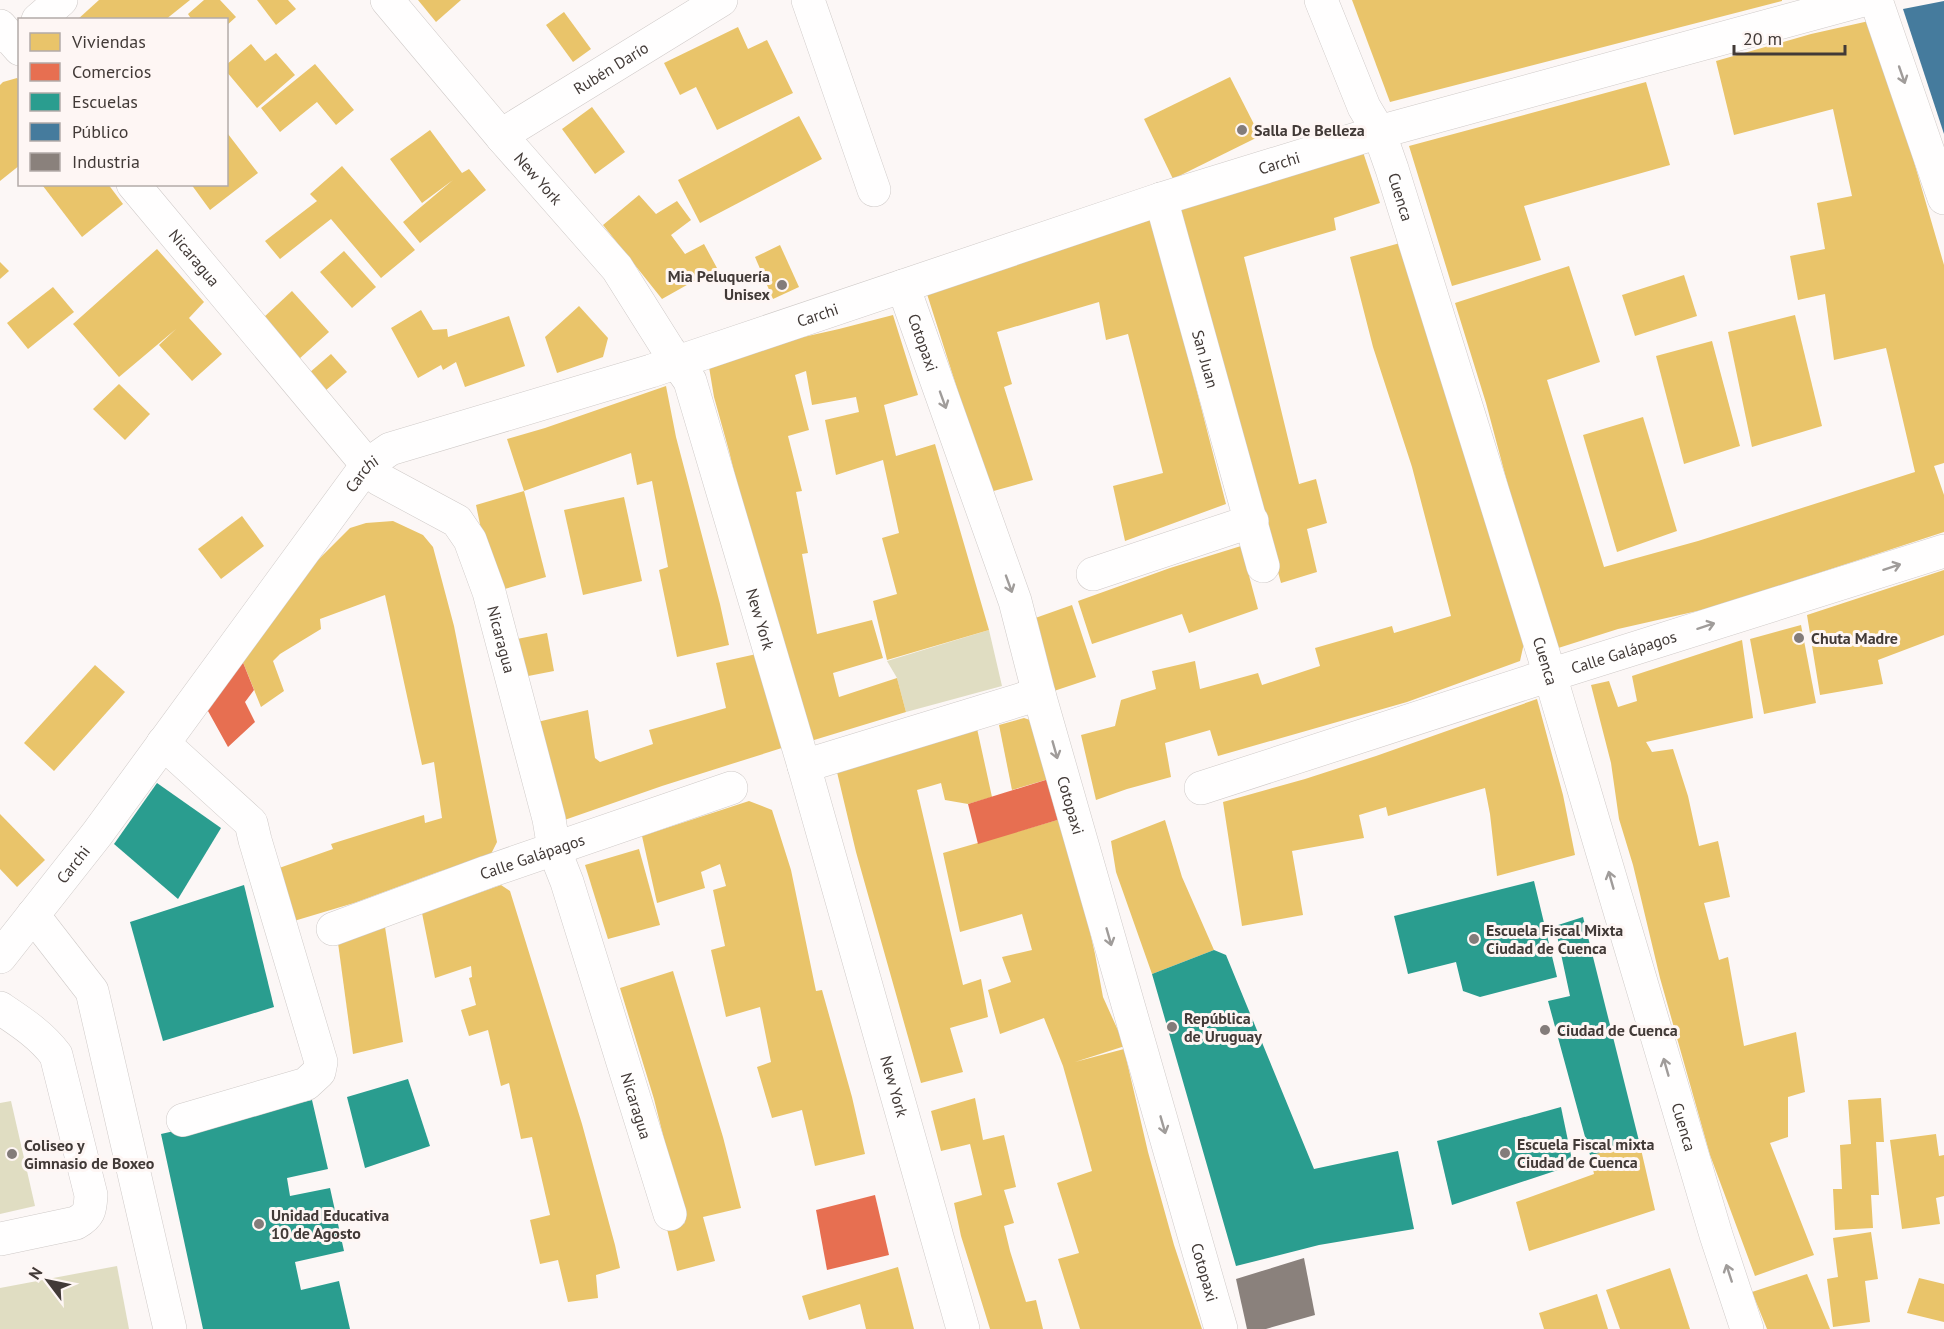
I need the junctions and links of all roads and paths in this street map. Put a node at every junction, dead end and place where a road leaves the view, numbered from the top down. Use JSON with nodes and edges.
{"nodes":[{"id":1,"x":61,"y":0,"type":"edge"},
{"id":2,"x":387,"y":0,"type":"edge"},
{"id":3,"x":721,"y":0,"type":"edge"},
{"id":4,"x":808,"y":0,"type":"edge"},
{"id":5,"x":1321,"y":0,"type":"edge"},
{"id":6,"x":1863,"y":0,"type":"edge"},
{"id":7,"x":1876,"y":0,"type":"edge"},
{"id":8,"x":40,"y":18,"type":"edge"},
{"id":9,"x":1379,"y":132,"type":"junction"},
{"id":10,"x":502,"y":137,"type":"junction"},
{"id":11,"x":134,"y":186,"type":"edge"},
{"id":12,"x":874,"y":190,"type":"dead end"},
{"id":13,"x":1944,"y":198,"type":"edge"},
{"id":14,"x":1161,"y":199,"type":"junction"},
{"id":15,"x":903,"y":286,"type":"junction"},
{"id":16,"x":676,"y":362,"type":"junction"},
{"id":17,"x":367,"y":465,"type":"junction"},
{"id":18,"x":1252,"y":521,"type":"junction"},
{"id":19,"x":1944,"y":551,"type":"edge"},
{"id":20,"x":1263,"y":566,"type":"dead end"},
{"id":21,"x":1093,"y":574,"type":"dead end"},
{"id":22,"x":1550,"y":675,"type":"junction"},
{"id":23,"x":1038,"y":694,"type":"junction"},
{"id":24,"x":163,"y":743,"type":"junction"},
{"id":25,"x":804,"y":766,"type":"junction"},
{"id":26,"x":731,"y":788,"type":"dead end"},
{"id":27,"x":1201,"y":788,"type":"dead end"},
{"id":28,"x":555,"y":849,"type":"junction"},
{"id":29,"x":33,"y":915,"type":"junction"},
{"id":30,"x":333,"y":928,"type":"dead end"},
{"id":31,"x":0,"y":957,"type":"edge"},
{"id":32,"x":0,"y":1008,"type":"edge"},
{"id":33,"x":183,"y":1120,"type":"dead end"},
{"id":34,"x":670,"y":1214,"type":"dead end"},
{"id":35,"x":0,"y":1239,"type":"edge"},
{"id":36,"x":170,"y":1329,"type":"edge"},
{"id":37,"x":963,"y":1329,"type":"edge"},
{"id":38,"x":1221,"y":1329,"type":"edge"},
{"id":39,"x":1747,"y":1329,"type":"edge"}],
"edges":[{"from":1,"to":8,"type":"street"},
{"from":2,"to":10,"type":"street","name":"New York"},
{"from":3,"to":10,"type":"street","name":"Rubén Darío"},
{"from":4,"to":12,"type":"street"},
{"from":5,"to":9,"type":"street","name":"Cuenca"},
{"from":6,"to":9,"type":"street","name":"Carchi"},
{"from":7,"to":13,"type":"street","one_way":true},
{"from":9,"to":14,"type":"street","name":"Carchi"},
{"from":9,"to":22,"type":"street","name":"Cuenca"},
{"from":10,"to":16,"type":"street","name":"New York"},
{"from":11,"to":17,"type":"street","name":"Nicaragua"},
{"from":14,"to":15,"type":"street","name":"Carchi"},
{"from":14,"to":18,"type":"street","name":"San Juan"},
{"from":15,"to":16,"type":"street","name":"Carchi"},
{"from":15,"to":23,"type":"street","name":"Cotopaxi","one_way":true},
{"from":16,"to":17,"type":"street","name":"Carchi"},
{"from":16,"to":25,"type":"street","name":"New York"},
{"from":17,"to":24,"type":"street","name":"Carchi"},
{"from":17,"to":28,"type":"street","name":"Nicaragua"},
{"from":18,"to":20,"type":"street","name":"San Juan"},
{"from":18,"to":21,"type":"street"},
{"from":22,"to":19,"type":"street","name":"Calle Galápagos","one_way":true},
{"from":22,"to":27,"type":"street","name":"Calle Galápagos"},
{"from":39,"to":22,"type":"street","name":"Cuenca","one_way":true},
{"from":23,"to":25,"type":"street"},
{"from":23,"to":38,"type":"street","name":"Cotopaxi","one_way":true},
{"from":24,"to":29,"type":"street","name":"Carchi"},
{"from":24,"to":33,"type":"street"},
{"from":25,"to":37,"type":"street","name":"New York"},
{"from":26,"to":28,"type":"street","name":"Calle Galápagos"},
{"from":28,"to":30,"type":"street","name":"Calle Galápagos"},
{"from":28,"to":34,"type":"street","name":"Nicaragua"},
{"from":29,"to":31,"type":"street","name":"Carchi"},
{"from":29,"to":36,"type":"street"},
{"from":32,"to":35,"type":"street"}]}
